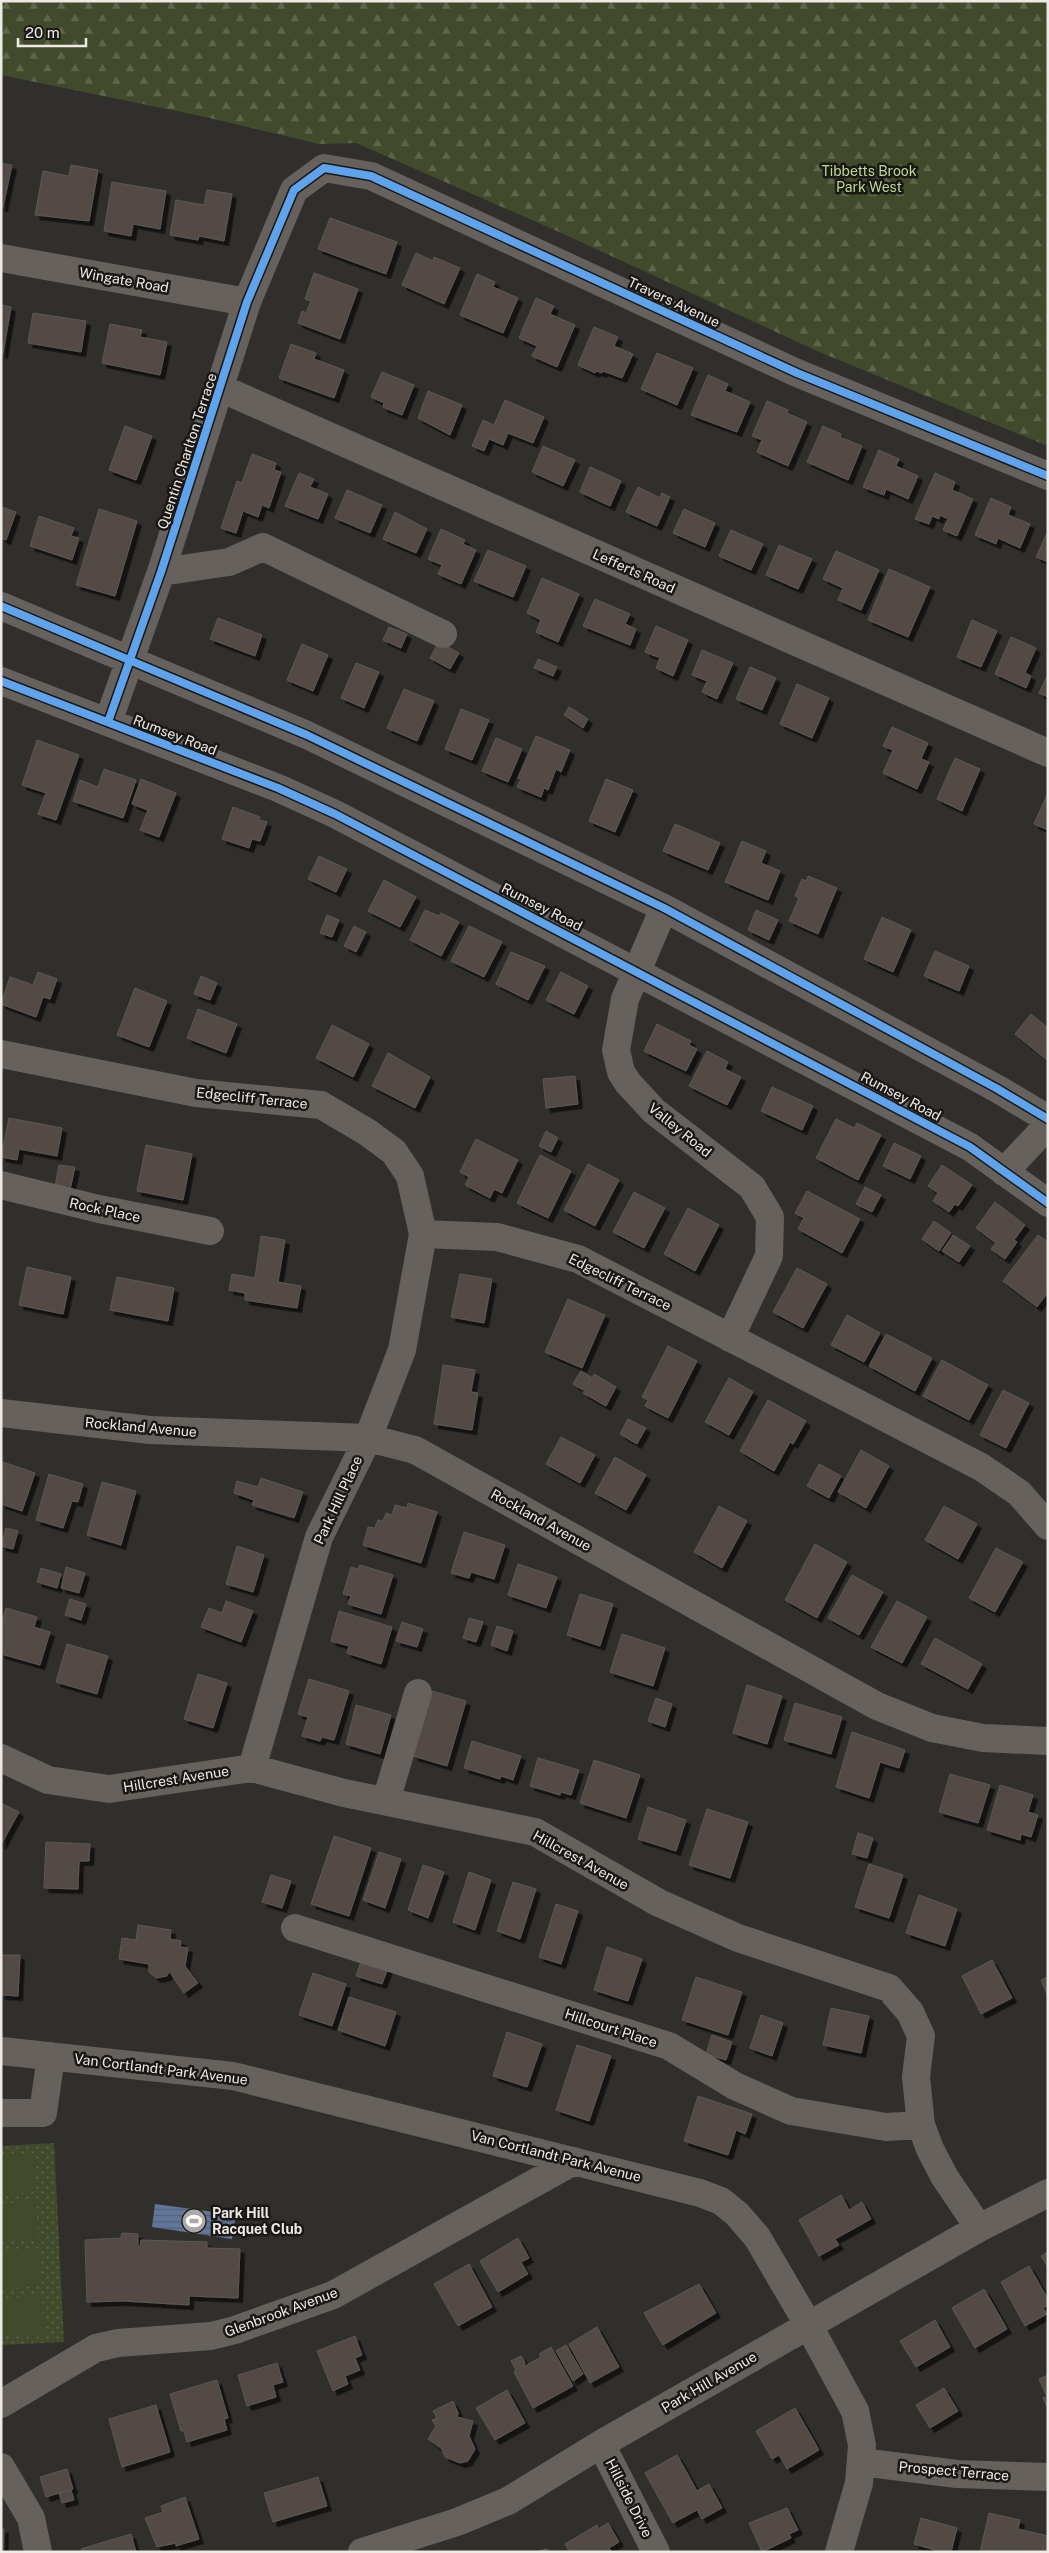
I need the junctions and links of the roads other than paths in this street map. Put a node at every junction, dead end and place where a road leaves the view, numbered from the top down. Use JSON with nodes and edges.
{"nodes":[{"id":1,"x":294,"y":190,"type":"joint"},
{"id":2,"x":1,"y":258,"type":"edge"},
{"id":3,"x":247,"y":302,"type":"junction"},
{"id":4,"x":220,"y":388,"type":"junction"},
{"id":5,"x":1048,"y":476,"type":"edge"},
{"id":6,"x":161,"y":572,"type":"junction"},
{"id":7,"x":1,"y":606,"type":"edge"},
{"id":8,"x":442,"y":634,"type":"dead end"},
{"id":9,"x":130,"y":659,"type":"junction"},
{"id":10,"x":1,"y":681,"type":"edge"},
{"id":11,"x":108,"y":722,"type":"junction"},
{"id":12,"x":1048,"y":753,"type":"edge"},
{"id":13,"x":664,"y":908,"type":"junction"},
{"id":14,"x":638,"y":971,"type":"junction"},
{"id":15,"x":1,"y":1054,"type":"edge"},
{"id":16,"x":1048,"y":1120,"type":"edge"},
{"id":17,"x":1048,"y":1126,"type":"edge"},
{"id":18,"x":1004,"y":1172,"type":"junction"},
{"id":19,"x":1,"y":1185,"type":"edge"},
{"id":20,"x":1048,"y":1203,"type":"edge"},
{"id":21,"x":210,"y":1231,"type":"dead end"},
{"id":22,"x":424,"y":1234,"type":"junction"},
{"id":23,"x":730,"y":1338,"type":"junction"},
{"id":24,"x":1,"y":1413,"type":"edge"},
{"id":25,"x":368,"y":1438,"type":"junction"},
{"id":26,"x":1048,"y":1526,"type":"edge"},
{"id":27,"x":418,"y":1693,"type":"dead end"},
{"id":28,"x":1048,"y":1740,"type":"edge"},
{"id":29,"x":1,"y":1758,"type":"edge"},
{"id":30,"x":252,"y":1768,"type":"junction"},
{"id":31,"x":386,"y":1801,"type":"junction"},
{"id":32,"x":295,"y":1928,"type":"dead end"},
{"id":33,"x":1,"y":2051,"type":"edge"},
{"id":34,"x":51,"y":2056,"type":"junction"},
{"id":35,"x":1,"y":2113,"type":"edge"},
{"id":36,"x":921,"y":2125,"type":"junction"},
{"id":37,"x":574,"y":2161,"type":"junction"},
{"id":38,"x":1048,"y":2193,"type":"edge"},
{"id":39,"x":978,"y":2228,"type":"junction"},
{"id":40,"x":809,"y":2326,"type":"junction"},
{"id":41,"x":1,"y":2404,"type":"edge"},
{"id":42,"x":601,"y":2444,"type":"junction"},
{"id":43,"x":860,"y":2462,"type":"junction"},
{"id":44,"x":1048,"y":2477,"type":"edge"},
{"id":45,"x":5,"y":2479,"type":"edge"},
{"id":46,"x":38,"y":2552,"type":"edge"},
{"id":47,"x":362,"y":2552,"type":"edge"},
{"id":48,"x":656,"y":2552,"type":"edge"},
{"id":49,"x":838,"y":2552,"type":"edge"}],
"edges":[{"from":1,"to":3,"type":"street","name":"Quentin Charlton Terrace"},
{"from":1,"to":5,"type":"street","name":"Travers Avenue"},
{"from":2,"to":3,"type":"street","name":"Wingate Road"},
{"from":3,"to":4,"type":"street","name":"Quentin Charlton Terrace"},
{"from":4,"to":6,"type":"street","name":"Quentin Charlton Terrace"},
{"from":4,"to":12,"type":"street","name":"Lefferts Road"},
{"from":6,"to":8,"type":"street"},
{"from":6,"to":9,"type":"street","name":"Quentin Charlton Terrace"},
{"from":7,"to":9,"type":"street"},
{"from":9,"to":11,"type":"street","name":"Quentin Charlton Terrace"},
{"from":9,"to":13,"type":"street"},
{"from":10,"to":11,"type":"street","name":"Rumsey Road"},
{"from":11,"to":14,"type":"street","name":"Rumsey Road"},
{"from":13,"to":14,"type":"street","name":"Valley Road"},
{"from":13,"to":16,"type":"street"},
{"from":14,"to":18,"type":"street","name":"Rumsey Road"},
{"from":14,"to":23,"type":"street","name":"Valley Road"},
{"from":15,"to":22,"type":"street","name":"Edgecliff Terrace"},
{"from":17,"to":18,"type":"street"},
{"from":18,"to":20,"type":"street","name":"Rumsey Road"},
{"from":19,"to":21,"type":"street","name":"Rock Place"},
{"from":22,"to":23,"type":"street","name":"Edgecliff Terrace"},
{"from":22,"to":25,"type":"street","name":"Park Hill Place"},
{"from":23,"to":26,"type":"street","name":"Edgecliff Terrace"},
{"from":24,"to":25,"type":"street","name":"Rockland Avenue"},
{"from":25,"to":28,"type":"street","name":"Rockland Avenue"},
{"from":25,"to":30,"type":"street","name":"Park Hill Place"},
{"from":27,"to":31,"type":"street"},
{"from":29,"to":30,"type":"street","name":"Hillcrest Avenue"},
{"from":30,"to":31,"type":"street","name":"Hillcrest Avenue"},
{"from":31,"to":36,"type":"street","name":"Hillcrest Avenue"},
{"from":32,"to":36,"type":"street","name":"Hillcourt Place"},
{"from":33,"to":34,"type":"street","name":"Van Cortlandt Park Avenue"},
{"from":34,"to":35,"type":"street"},
{"from":34,"to":37,"type":"street","name":"Van Cortlandt Park Avenue"},
{"from":36,"to":39,"type":"street","name":"Hillcrest Avenue"},
{"from":37,"to":40,"type":"street","name":"Van Cortlandt Park Avenue"},
{"from":37,"to":41,"type":"street","name":"Glenbrook Avenue"},
{"from":38,"to":39,"type":"street","name":"Park Hill Avenue"},
{"from":39,"to":40,"type":"street","name":"Park Hill Avenue"},
{"from":40,"to":42,"type":"street","name":"Park Hill Avenue"},
{"from":40,"to":43,"type":"street","name":"Van Cortlandt Park Avenue"},
{"from":42,"to":47,"type":"street","name":"Park Hill Avenue"},
{"from":42,"to":48,"type":"street","name":"Hillside Drive"},
{"from":43,"to":44,"type":"street","name":"Prospect Terrace"},
{"from":43,"to":49,"type":"street","name":"Van Cortlandt Park Avenue"},
{"from":45,"to":46,"type":"street"}]}
